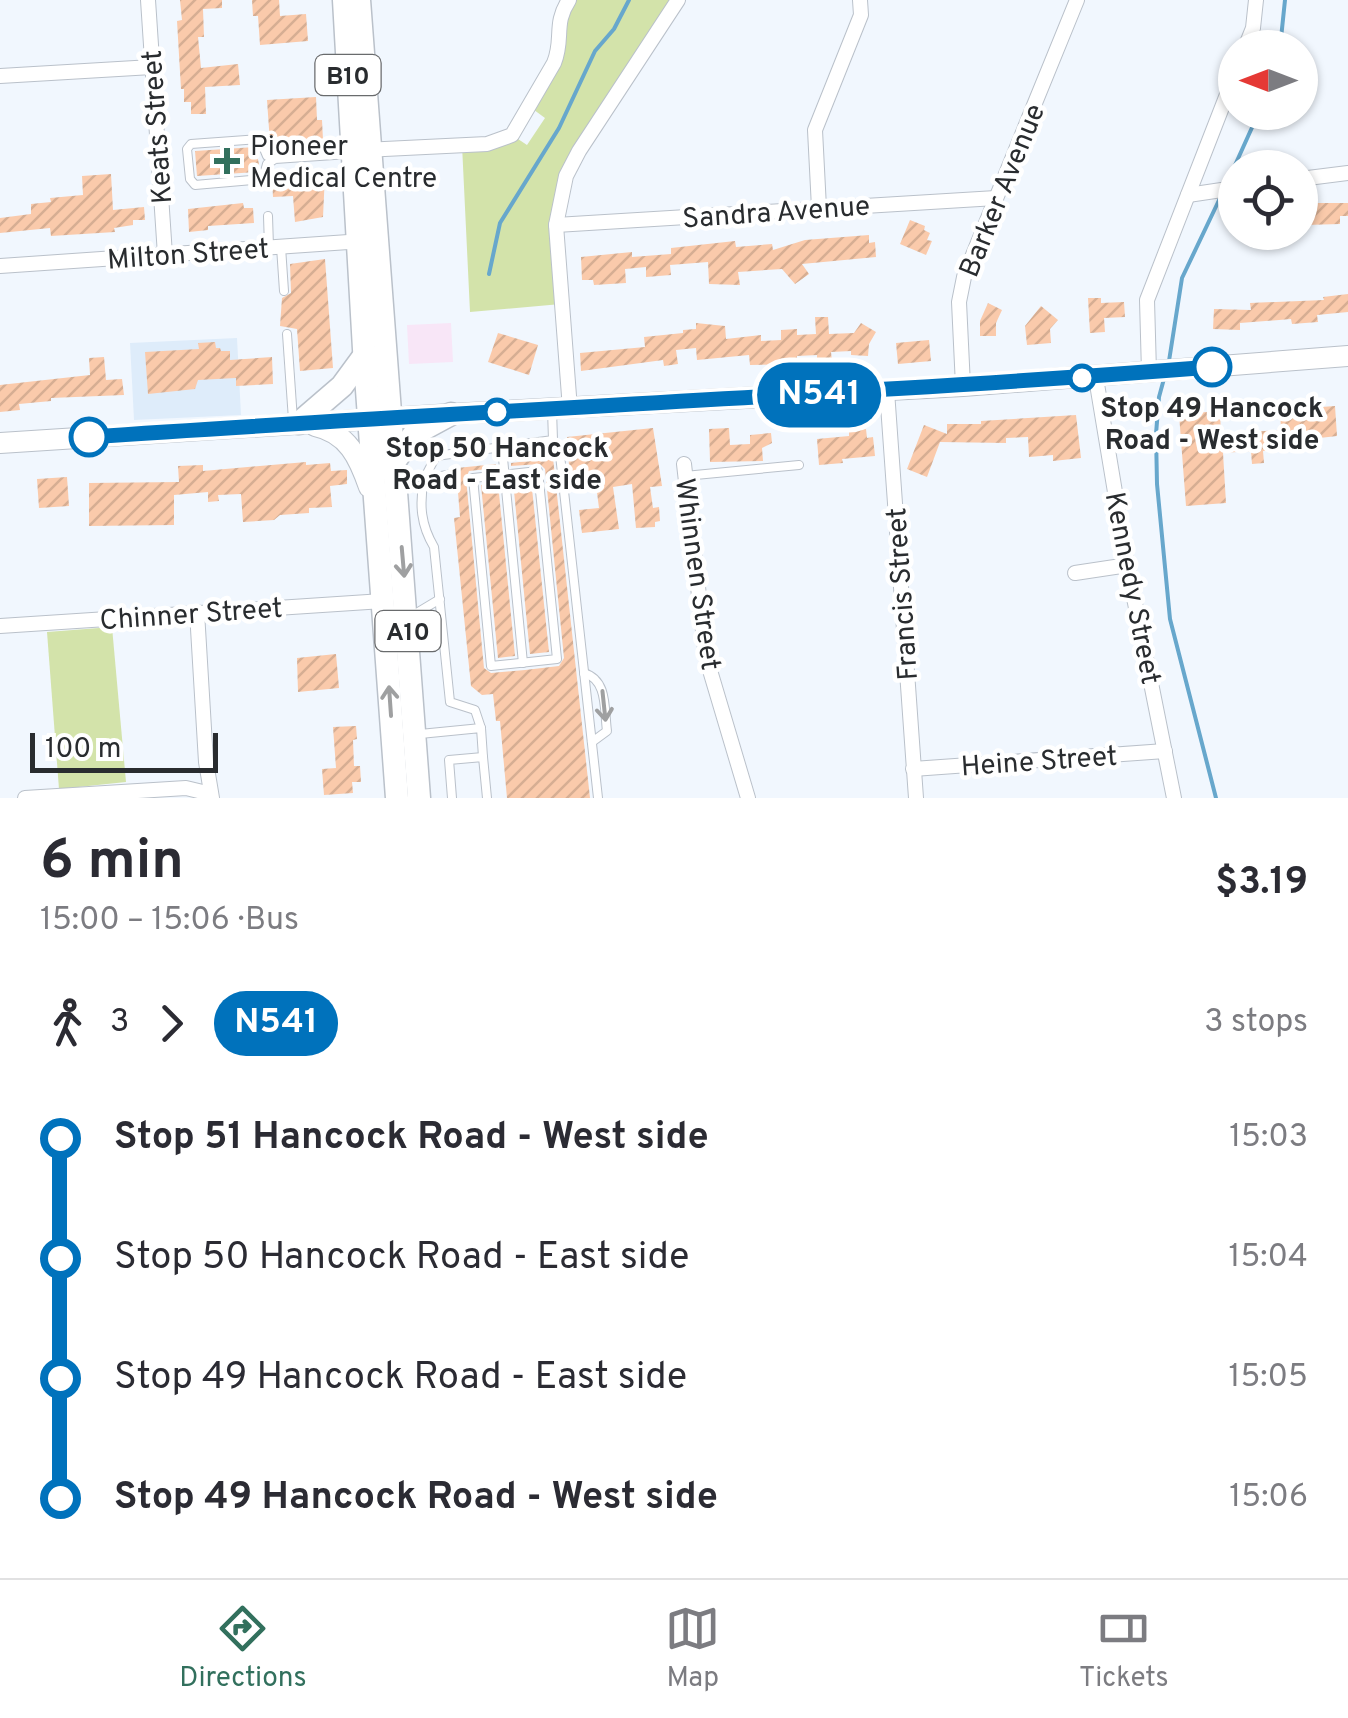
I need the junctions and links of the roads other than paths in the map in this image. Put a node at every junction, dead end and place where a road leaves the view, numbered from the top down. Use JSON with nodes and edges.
{"nodes":[{"id":1,"x":148,"y":0,"type":"edge"},
{"id":2,"x":344,"y":0,"type":"edge"},
{"id":3,"x":360,"y":0,"type":"edge"},
{"id":4,"x":569,"y":0,"type":"edge"},
{"id":5,"x":678,"y":0,"type":"edge"},
{"id":6,"x":860,"y":0,"type":"edge"},
{"id":7,"x":1077,"y":0,"type":"edge"},
{"id":8,"x":1256,"y":0,"type":"edge"},
{"id":9,"x":1252,"y":30,"type":"edge"},
{"id":10,"x":152,"y":66,"type":"junction"},
{"id":11,"x":0,"y":76,"type":"edge"},
{"id":12,"x":1218,"y":117,"type":"edge"},
{"id":13,"x":359,"y":152,"type":"junction"},
{"id":14,"x":275,"y":160,"type":"junction"},
{"id":15,"x":1348,"y":173,"type":"edge"},
{"id":16,"x":1318,"y":177,"type":"edge"},
{"id":17,"x":1218,"y":190,"type":"edge"},
{"id":18,"x":1188,"y":194,"type":"junction"},
{"id":19,"x":996,"y":198,"type":"junction"},
{"id":20,"x":819,"y":208,"type":"junction"},
{"id":21,"x":268,"y":216,"type":"dead end"},
{"id":22,"x":556,"y":224,"type":"junction"},
{"id":23,"x":367,"y":241,"type":"junction"},
{"id":24,"x":275,"y":247,"type":"junction"},
{"id":25,"x":165,"y":254,"type":"junction"},
{"id":26,"x":0,"y":266,"type":"edge"},
{"id":27,"x":284,"y":291,"type":"dead end"},
{"id":28,"x":287,"y":334,"type":"dead end"},
{"id":29,"x":364,"y":356,"type":"junction"},
{"id":30,"x":1348,"y":356,"type":"edge"},
{"id":31,"x":1161,"y":371,"type":"junction"},
{"id":32,"x":1096,"y":378,"type":"junction"},
{"id":33,"x":964,"y":386,"type":"junction"},
{"id":34,"x":887,"y":391,"type":"junction"},
{"id":35,"x":561,"y":409,"type":"junction"},
{"id":36,"x":450,"y":414,"type":"junction"},
{"id":37,"x":379,"y":418,"type":"junction"},
{"id":38,"x":296,"y":423,"type":"junction"},
{"id":39,"x":554,"y":440,"type":"junction"},
{"id":40,"x":0,"y":443,"type":"edge"},
{"id":41,"x":502,"y":448,"type":"junction"},
{"id":42,"x":392,"y":465,"type":"junction"},
{"id":43,"x":799,"y":465,"type":"dead end"},
{"id":44,"x":684,"y":470,"type":"joint"},
{"id":45,"x":453,"y":474,"type":"dead end"},
{"id":46,"x":504,"y":475,"type":"junction"},
{"id":47,"x":424,"y":479,"type":"junction"},
{"id":48,"x":376,"y":504,"type":"junction"},
{"id":49,"x":1128,"y":566,"type":"junction"},
{"id":50,"x":1075,"y":573,"type":"dead end"},
{"id":51,"x":440,"y":598,"type":"junction"},
{"id":52,"x":383,"y":601,"type":"junction"},
{"id":53,"x":198,"y":612,"type":"junction"},
{"id":54,"x":407,"y":619,"type":"junction"},
{"id":55,"x":0,"y":626,"type":"edge"},
{"id":56,"x":523,"y":663,"type":"junction"},
{"id":57,"x":584,"y":673,"type":"junction"},
{"id":58,"x":481,"y":728,"type":"junction"},
{"id":59,"x":415,"y":734,"type":"junction"},
{"id":60,"x":592,"y":742,"type":"junction"},
{"id":61,"x":1165,"y":752,"type":"junction"},
{"id":62,"x":484,"y":757,"type":"junction"},
{"id":63,"x":914,"y":769,"type":"junction"},
{"id":64,"x":212,"y":796,"type":"edge"},
{"id":65,"x":404,"y":797,"type":"edge"},
{"id":66,"x":27,"y":798,"type":"edge"},
{"id":67,"x":452,"y":798,"type":"edge"},
{"id":68,"x":487,"y":798,"type":"edge"},
{"id":69,"x":598,"y":798,"type":"edge"},
{"id":70,"x":748,"y":798,"type":"edge"},
{"id":71,"x":916,"y":798,"type":"edge"},
{"id":72,"x":1174,"y":798,"type":"edge"}],
"edges":[{"from":1,"to":10,"type":"street","name":"Keats Street"},
{"from":2,"to":13,"type":"main road","number":"B10"},
{"from":3,"to":13,"type":"main road","number":"B10"},
{"from":4,"to":13,"type":"street"},
{"from":5,"to":22,"type":"street"},
{"from":6,"to":20,"type":"street"},
{"from":7,"to":19,"type":"street","name":"Barker Avenue"},
{"from":8,"to":9,"type":"street"},
{"from":10,"to":11,"type":"street"},
{"from":10,"to":25,"type":"street","name":"Keats Street"},
{"from":12,"to":18,"type":"street"},
{"from":13,"to":14,"type":"lane"},
{"from":13,"to":23,"type":"main road","number":"B10"},
{"from":14,"to":14,"type":"lane"},
{"from":15,"to":16,"type":"street"},
{"from":17,"to":18,"type":"street"},
{"from":18,"to":31,"type":"street"},
{"from":19,"to":20,"type":"street","name":"Sandra Avenue"},
{"from":19,"to":33,"type":"street","name":"Barker Avenue"},
{"from":20,"to":22,"type":"street","name":"Sandra Avenue"},
{"from":21,"to":24,"type":"lane"},
{"from":22,"to":35,"type":"street"},
{"from":23,"to":24,"type":"street","name":"Milton Street"},
{"from":23,"to":29,"type":"main road","number":"B10"},
{"from":23,"to":37,"type":"main road","number":"B10"},
{"from":24,"to":25,"type":"street","name":"Milton Street"},
{"from":24,"to":27,"type":"lane"},
{"from":25,"to":26,"type":"street","name":"Milton Street"},
{"from":28,"to":38,"type":"lane"},
{"from":29,"to":37,"type":"main road","number":"B10"},
{"from":29,"to":38,"type":"main road"},
{"from":30,"to":31,"type":"main road"},
{"from":31,"to":32,"type":"main road"},
{"from":32,"to":33,"type":"main road"},
{"from":32,"to":49,"type":"street","name":"Kennedy Street"},
{"from":33,"to":34,"type":"main road"},
{"from":34,"to":35,"type":"main road"},
{"from":34,"to":63,"type":"street","name":"Francis Street"},
{"from":35,"to":36,"type":"main road"},
{"from":35,"to":39,"type":"lane"},
{"from":36,"to":37,"type":"main road"},
{"from":36,"to":42,"type":"main road"},
{"from":37,"to":38,"type":"main road"},
{"from":37,"to":42,"type":"main road","number":"A10"},
{"from":37,"to":48,"type":"main road","number":"A10"},
{"from":38,"to":40,"type":"main road"},
{"from":38,"to":48,"type":"main road"},
{"from":39,"to":41,"type":"lane"},
{"from":39,"to":57,"type":"lane"},
{"from":41,"to":46,"type":"lane"},
{"from":41,"to":47,"type":"lane"},
{"from":42,"to":54,"type":"main road","number":"A10","one_way":true},
{"from":43,"to":44,"type":"lane"},
{"from":44,"to":70,"type":"street","name":"Whinnen Street"},
{"from":45,"to":47,"type":"lane"},
{"from":46,"to":56,"type":"lane"},
{"from":46,"to":56,"type":"lane"},
{"from":46,"to":56,"type":"lane"},
{"from":47,"to":51,"type":"lane"},
{"from":48,"to":52,"type":"main road","number":"A10"},
{"from":49,"to":50,"type":"street"},
{"from":49,"to":61,"type":"street","name":"Kennedy Street"},
{"from":51,"to":54,"type":"lane"},
{"from":51,"to":58,"type":"lane"},
{"from":52,"to":53,"type":"street","name":"Chinner Street"},
{"from":65,"to":52,"type":"main road","number":"A10","one_way":true},
{"from":53,"to":55,"type":"street","name":"Chinner Street"},
{"from":53,"to":64,"type":"street"},
{"from":54,"to":59,"type":"main road","number":"A10"},
{"from":57,"to":60,"type":"lane"},
{"from":57,"to":60,"type":"lane","one_way":true},
{"from":58,"to":59,"type":"lane"},
{"from":58,"to":62,"type":"lane"},
{"from":59,"to":65,"type":"main road"},
{"from":60,"to":69,"type":"lane"},
{"from":61,"to":63,"type":"street","name":"Heine Street"},
{"from":61,"to":72,"type":"street","name":"Kennedy Street"},
{"from":62,"to":67,"type":"lane"},
{"from":62,"to":68,"type":"lane"},
{"from":63,"to":71,"type":"street","name":"Francis Street"},
{"from":64,"to":66,"type":"street"}]}
